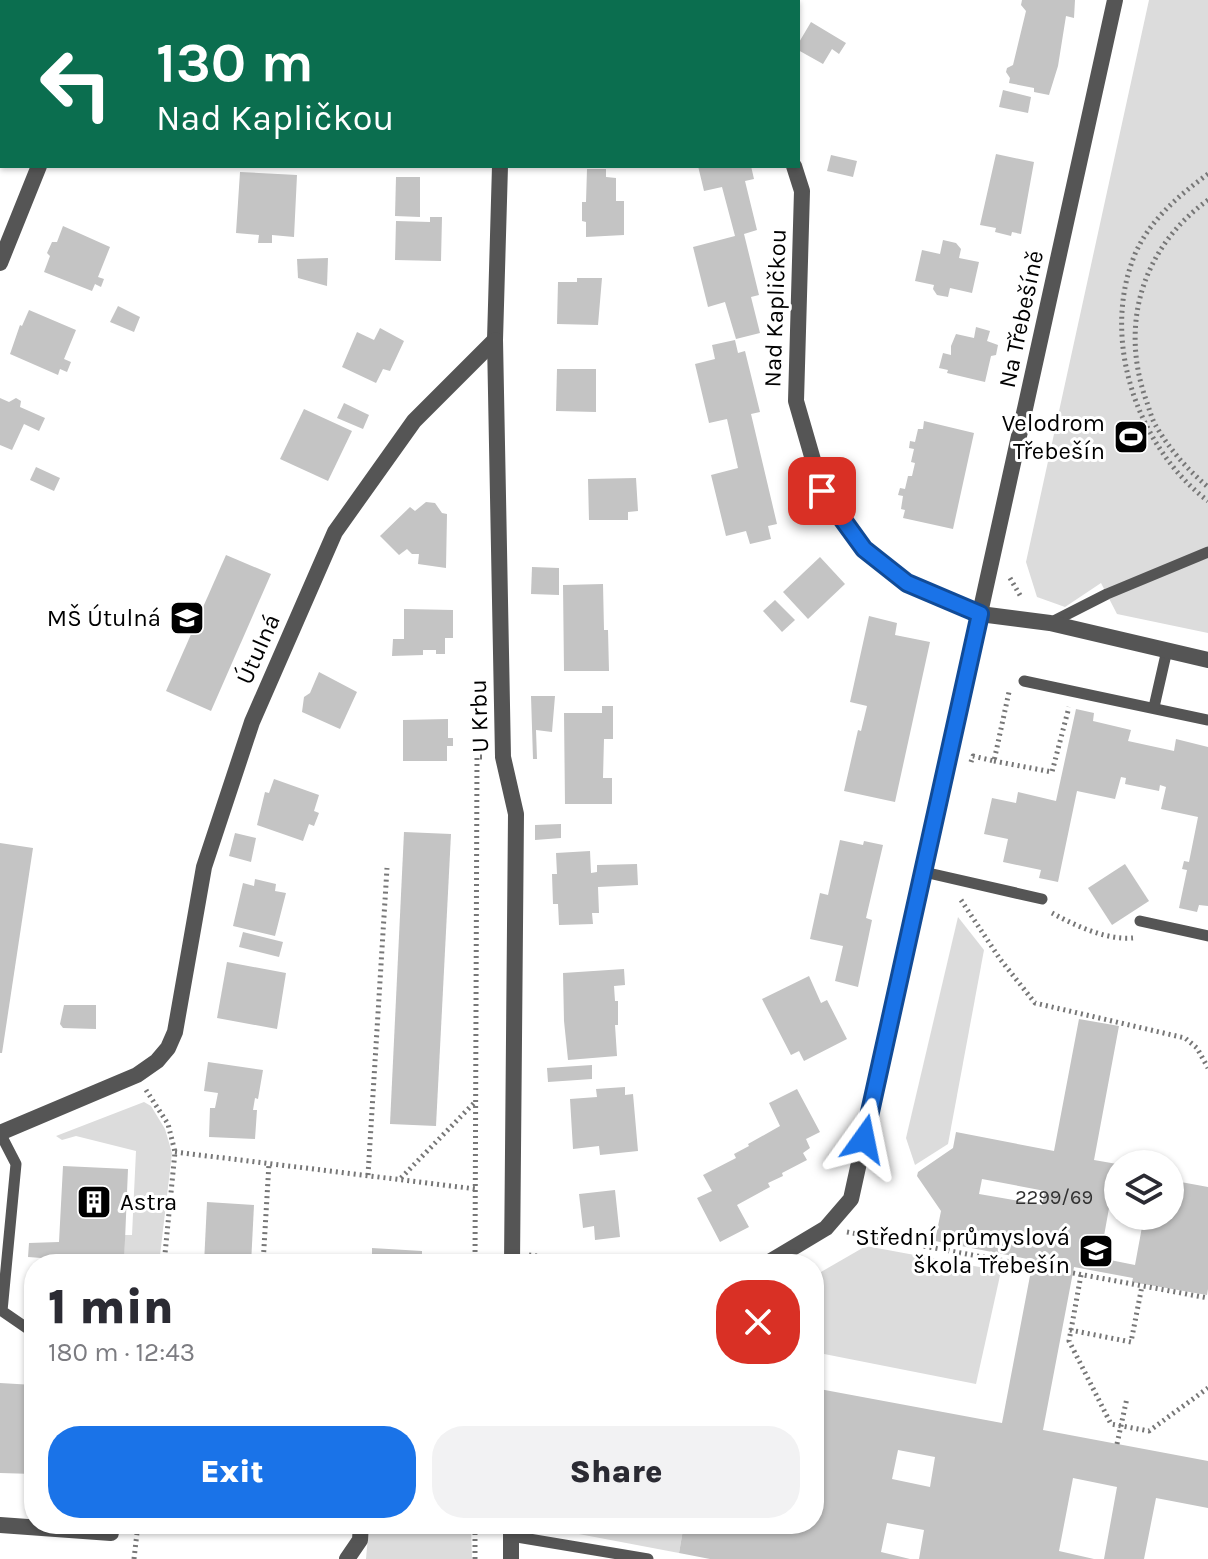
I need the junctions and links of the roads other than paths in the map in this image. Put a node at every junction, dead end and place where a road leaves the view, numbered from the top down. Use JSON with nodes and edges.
{"nodes":[{"id":1,"x":1115,"y":0,"type":"edge"},
{"id":2,"x":38,"y":168,"type":"edge"},
{"id":3,"x":500,"y":168,"type":"edge"},
{"id":4,"x":795,"y":168,"type":"edge"},
{"id":5,"x":0,"y":263,"type":"edge"},
{"id":6,"x":495,"y":340,"type":"junction"},
{"id":7,"x":1208,"y":552,"type":"edge"},
{"id":8,"x":980,"y":614,"type":"junction"},
{"id":9,"x":1050,"y":623,"type":"junction"},
{"id":10,"x":1167,"y":650,"type":"junction"},
{"id":11,"x":1208,"y":660,"type":"edge"},
{"id":12,"x":1024,"y":681,"type":"road end"},
{"id":13,"x":1154,"y":707,"type":"junction"},
{"id":14,"x":1208,"y":720,"type":"edge"},
{"id":15,"x":924,"y":872,"type":"junction"},
{"id":16,"x":1038,"y":898,"type":"road end"},
{"id":17,"x":1140,"y":921,"type":"dead end"},
{"id":18,"x":1208,"y":936,"type":"edge"},
{"id":19,"x":0,"y":1133,"type":"edge"},
{"id":20,"x":512,"y":1254,"type":"edge"},
{"id":21,"x":783,"y":1254,"type":"edge"},
{"id":22,"x":1,"y":1315,"type":"edge"},
{"id":23,"x":24,"y":1328,"type":"edge"},
{"id":24,"x":0,"y":1525,"type":"edge"},
{"id":25,"x":24,"y":1527,"type":"edge"},
{"id":26,"x":360,"y":1534,"type":"edge"},
{"id":27,"x":511,"y":1534,"type":"edge"},
{"id":28,"x":530,"y":1534,"type":"edge"},
{"id":29,"x":347,"y":1559,"type":"edge"},
{"id":30,"x":511,"y":1559,"type":"edge"},
{"id":31,"x":648,"y":1559,"type":"edge"}],
"edges":[{"from":1,"to":8,"type":"street","name":"Na Třebešíně"},
{"from":2,"to":5,"type":"street"},
{"from":3,"to":6,"type":"street","name":"U Krbu"},
{"from":4,"to":8,"type":"street","name":"Nad Kapličkou"},
{"from":6,"to":19,"type":"street","name":"Útulná"},
{"from":6,"to":20,"type":"street","name":"U Krbu"},
{"from":7,"to":9,"type":"lane"},
{"from":8,"to":9,"type":"street","name":"Nad Kapličkou"},
{"from":8,"to":15,"type":"street","name":"Na Třebešíně"},
{"from":9,"to":10,"type":"street","name":"Nad Kapličkou"},
{"from":10,"to":11,"type":"street","name":"Nad Kapličkou"},
{"from":10,"to":13,"type":"lane"},
{"from":12,"to":13,"type":"lane"},
{"from":13,"to":14,"type":"lane"},
{"from":15,"to":16,"type":"lane"},
{"from":15,"to":21,"type":"street","name":"Na Třebešíně"},
{"from":17,"to":18,"type":"lane"},
{"from":19,"to":22,"type":"lane"},
{"from":22,"to":23,"type":"lane"},
{"from":24,"to":25,"type":"street"},
{"from":26,"to":29,"type":"street"},
{"from":27,"to":30,"type":"street"},
{"from":28,"to":31,"type":"lane"}]}
